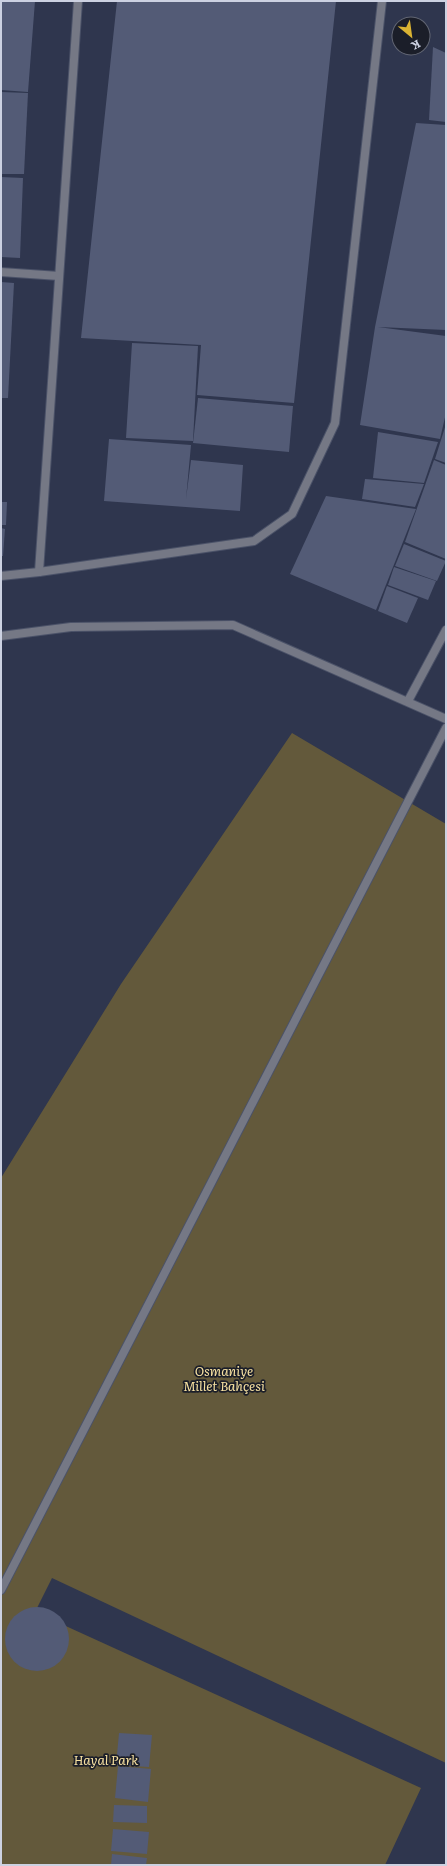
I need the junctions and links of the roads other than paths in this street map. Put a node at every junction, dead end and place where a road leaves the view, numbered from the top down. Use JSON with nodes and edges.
{"nodes":[{"id":1,"x":78,"y":1,"type":"edge"},
{"id":2,"x":382,"y":1,"type":"edge"},
{"id":3,"x":1,"y":272,"type":"edge"},
{"id":4,"x":59,"y":276,"type":"junction"},
{"id":5,"x":39,"y":572,"type":"junction"},
{"id":6,"x":1,"y":576,"type":"edge"},
{"id":7,"x":446,"y":630,"type":"edge"},
{"id":8,"x":1,"y":636,"type":"edge"},
{"id":9,"x":408,"y":701,"type":"junction"},
{"id":10,"x":446,"y":718,"type":"edge"},
{"id":11,"x":446,"y":728,"type":"edge"},
{"id":12,"x":1,"y":1590,"type":"edge"}],
"edges":[{"from":1,"to":4,"type":"street"},
{"from":2,"to":5,"type":"street"},
{"from":3,"to":4,"type":"street"},
{"from":4,"to":5,"type":"street"},
{"from":5,"to":6,"type":"street"},
{"from":7,"to":9,"type":"street"},
{"from":8,"to":9,"type":"street"},
{"from":9,"to":10,"type":"street"},
{"from":11,"to":12,"type":"street"}]}
